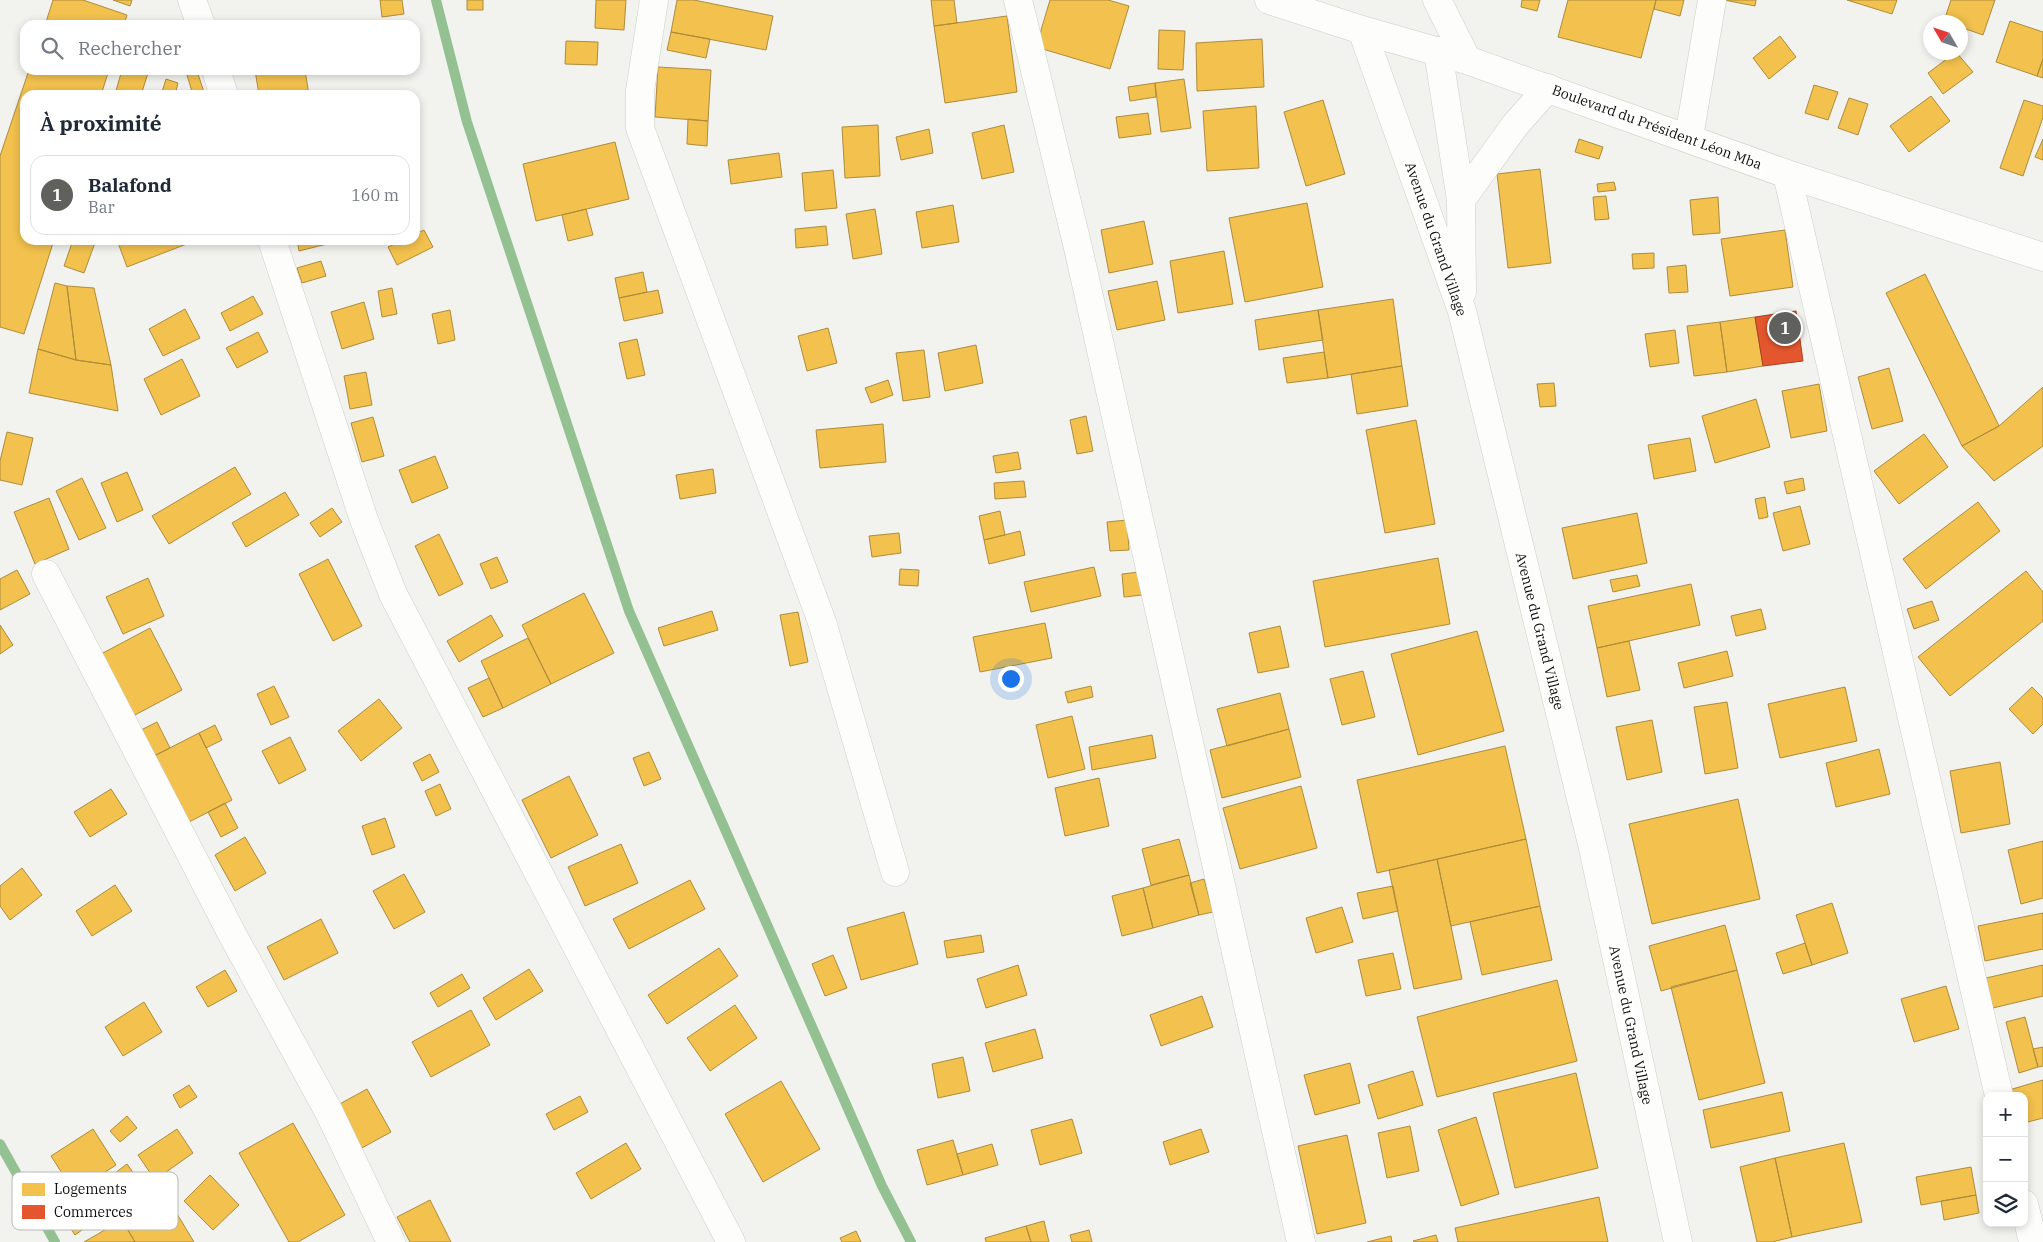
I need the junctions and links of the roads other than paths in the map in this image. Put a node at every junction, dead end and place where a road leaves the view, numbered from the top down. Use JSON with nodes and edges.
{"nodes":[{"id":1,"x":192,"y":0,"type":"edge"},
{"id":2,"x":654,"y":0,"type":"edge"},
{"id":3,"x":1018,"y":0,"type":"edge"},
{"id":4,"x":1269,"y":0,"type":"edge"},
{"id":5,"x":1437,"y":0,"type":"edge"},
{"id":6,"x":1712,"y":0,"type":"edge"},
{"id":7,"x":1319,"y":8,"type":"edge"},
{"id":8,"x":199,"y":20,"type":"edge"},
{"id":9,"x":1362,"y":30,"type":"junction"},
{"id":10,"x":1438,"y":51,"type":"junction"},
{"id":11,"x":1467,"y":60,"type":"junction"},
{"id":12,"x":218,"y":75,"type":"edge"},
{"id":13,"x":1548,"y":88,"type":"junction"},
{"id":14,"x":222,"y":90,"type":"edge"},
{"id":15,"x":1690,"y":138,"type":"junction"},
{"id":16,"x":1787,"y":174,"type":"junction"},
{"id":17,"x":1461,"y":200,"type":"junction"},
{"id":18,"x":274,"y":245,"type":"edge"},
{"id":19,"x":2043,"y":257,"type":"edge"},
{"id":20,"x":1462,"y":311,"type":"junction"},
{"id":21,"x":46,"y":574,"type":"dead end"},
{"id":22,"x":895,"y":872,"type":"dead end"},
{"id":23,"x":1998,"y":1092,"type":"edge"},
{"id":24,"x":2028,"y":1221,"type":"edge"},
{"id":25,"x":391,"y":1242,"type":"edge"},
{"id":26,"x":731,"y":1242,"type":"edge"},
{"id":27,"x":1301,"y":1242,"type":"edge"},
{"id":28,"x":1678,"y":1242,"type":"edge"},
{"id":29,"x":2033,"y":1242,"type":"edge"}],
"edges":[{"from":1,"to":8,"type":"street"},
{"from":2,"to":22,"type":"street"},
{"from":3,"to":27,"type":"street"},
{"from":4,"to":7,"type":"street","name":"Boulevard du Président Léon Mba"},
{"from":5,"to":11,"type":"street"},
{"from":6,"to":15,"type":"street"},
{"from":7,"to":9,"type":"street","name":"Boulevard du Président Léon Mba"},
{"from":9,"to":10,"type":"street","name":"Boulevard du Président Léon Mba"},
{"from":9,"to":20,"type":"street","name":"Avenue du Grand Village"},
{"from":10,"to":11,"type":"street","name":"Boulevard du Président Léon Mba"},
{"from":10,"to":17,"type":"street"},
{"from":11,"to":13,"type":"street","name":"Boulevard du Président Léon Mba"},
{"from":12,"to":14,"type":"street"},
{"from":13,"to":15,"type":"street","name":"Boulevard du Président Léon Mba"},
{"from":13,"to":17,"type":"street"},
{"from":15,"to":16,"type":"street","name":"Boulevard du Président Léon Mba"},
{"from":16,"to":19,"type":"street","name":"Boulevard du Président Léon Mba"},
{"from":16,"to":23,"type":"street"},
{"from":17,"to":20,"type":"street"},
{"from":18,"to":26,"type":"street"},
{"from":20,"to":28,"type":"street","name":"Avenue du Grand Village"},
{"from":21,"to":25,"type":"street"},
{"from":24,"to":29,"type":"street"}]}
